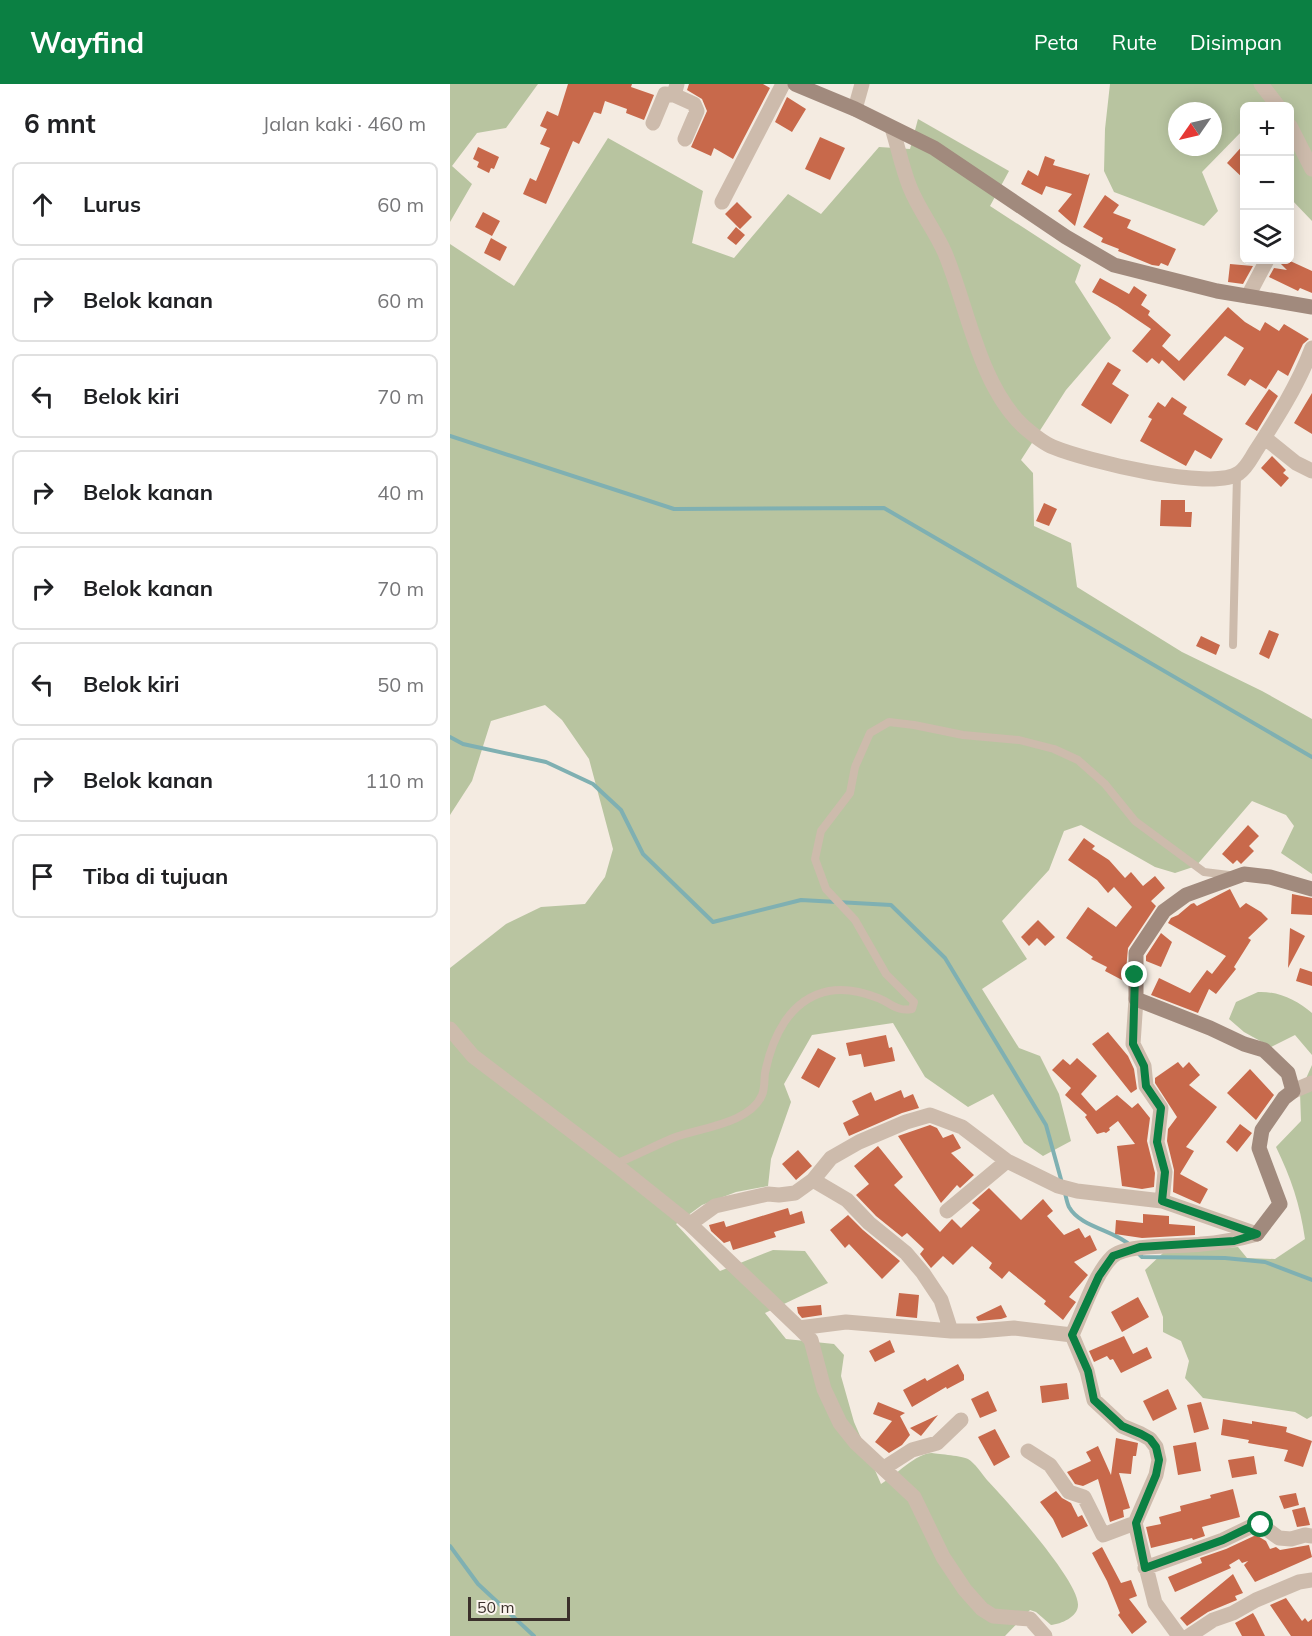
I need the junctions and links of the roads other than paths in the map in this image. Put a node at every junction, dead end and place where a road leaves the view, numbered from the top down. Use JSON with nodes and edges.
{"nodes":[{"id":1,"x":783,"y":84,"type":"edge"},
{"id":2,"x":795,"y":84,"type":"edge"},
{"id":3,"x":862,"y":84,"type":"edge"},
{"id":4,"x":1261,"y":84,"type":"edge"},
{"id":5,"x":675,"y":89,"type":"edge"},
{"id":6,"x":1275,"y":102,"type":"edge"},
{"id":7,"x":855,"y":109,"type":"junction"},
{"id":8,"x":653,"y":123,"type":"dead end"},
{"id":9,"x":892,"y":128,"type":"junction"},
{"id":10,"x":1294,"y":134,"type":"edge"},
{"id":11,"x":685,"y":139,"type":"dead end"},
{"id":12,"x":1312,"y":169,"type":"edge"},
{"id":13,"x":722,"y":202,"type":"dead end"},
{"id":14,"x":1265,"y":264,"type":"edge"},
{"id":15,"x":1248,"y":296,"type":"junction"},
{"id":16,"x":1312,"y":307,"type":"edge"},
{"id":17,"x":1312,"y":348,"type":"edge"},
{"id":18,"x":1265,"y":438,"type":"junction"},
{"id":19,"x":1312,"y":471,"type":"edge"},
{"id":20,"x":1237,"y":475,"type":"junction"},
{"id":21,"x":1233,"y":645,"type":"dead end"},
{"id":22,"x":1244,"y":874,"type":"junction"},
{"id":23,"x":1312,"y":890,"type":"edge"},
{"id":24,"x":1136,"y":999,"type":"junction"},
{"id":25,"x":450,"y":1029,"type":"edge"},
{"id":26,"x":1312,"y":1083,"type":"edge"},
{"id":27,"x":1293,"y":1091,"type":"junction"},
{"id":28,"x":1007,"y":1161,"type":"junction"},
{"id":29,"x":615,"y":1164,"type":"junction"},
{"id":30,"x":813,"y":1180,"type":"junction"},
{"id":31,"x":1162,"y":1201,"type":"junction"},
{"id":32,"x":947,"y":1210,"type":"dead end"},
{"id":33,"x":690,"y":1224,"type":"junction"},
{"id":34,"x":1257,"y":1234,"type":"junction"},
{"id":35,"x":799,"y":1328,"type":"junction"},
{"id":36,"x":951,"y":1330,"type":"junction"},
{"id":37,"x":1072,"y":1335,"type":"junction"},
{"id":38,"x":961,"y":1420,"type":"dead end"},
{"id":39,"x":1028,"y":1451,"type":"dead end"},
{"id":40,"x":884,"y":1467,"type":"junction"},
{"id":41,"x":1136,"y":1523,"type":"junction"},
{"id":42,"x":1312,"y":1536,"type":"edge"},
{"id":43,"x":1145,"y":1568,"type":"junction"},
{"id":44,"x":1312,"y":1580,"type":"edge"},
{"id":45,"x":1045,"y":1636,"type":"edge"},
{"id":46,"x":1179,"y":1636,"type":"edge"},
{"id":47,"x":1189,"y":1636,"type":"edge"}],
"edges":[{"from":1,"to":13,"type":"street"},
{"from":2,"to":7,"type":"street"},
{"from":3,"to":7,"type":"street"},
{"from":4,"to":6,"type":"street"},
{"from":5,"to":8,"type":"street"},
{"from":5,"to":11,"type":"street"},
{"from":7,"to":9,"type":"street"},
{"from":9,"to":15,"type":"street"},
{"from":9,"to":20,"type":"street"},
{"from":10,"to":12,"type":"street"},
{"from":14,"to":15,"type":"street"},
{"from":15,"to":16,"type":"street"},
{"from":17,"to":18,"type":"street"},
{"from":18,"to":19,"type":"street"},
{"from":18,"to":20,"type":"street"},
{"from":20,"to":21,"type":"lane"},
{"from":22,"to":23,"type":"street"},
{"from":22,"to":24,"type":"street"},
{"from":22,"to":29,"type":"lane"},
{"from":24,"to":27,"type":"street"},
{"from":24,"to":31,"type":"street"},
{"from":25,"to":29,"type":"street"},
{"from":26,"to":27,"type":"street"},
{"from":27,"to":34,"type":"street"},
{"from":28,"to":30,"type":"street"},
{"from":28,"to":31,"type":"street"},
{"from":28,"to":32,"type":"street"},
{"from":29,"to":33,"type":"street"},
{"from":30,"to":33,"type":"street"},
{"from":30,"to":36,"type":"street"},
{"from":31,"to":34,"type":"street"},
{"from":33,"to":35,"type":"street"},
{"from":34,"to":37,"type":"street"},
{"from":35,"to":36,"type":"street"},
{"from":35,"to":40,"type":"street"},
{"from":36,"to":37,"type":"street"},
{"from":37,"to":41,"type":"street"},
{"from":38,"to":40,"type":"street"},
{"from":39,"to":41,"type":"street"},
{"from":40,"to":45,"type":"street"},
{"from":41,"to":43,"type":"street"},
{"from":42,"to":43,"type":"street"},
{"from":43,"to":46,"type":"street"},
{"from":44,"to":47,"type":"street"}]}
